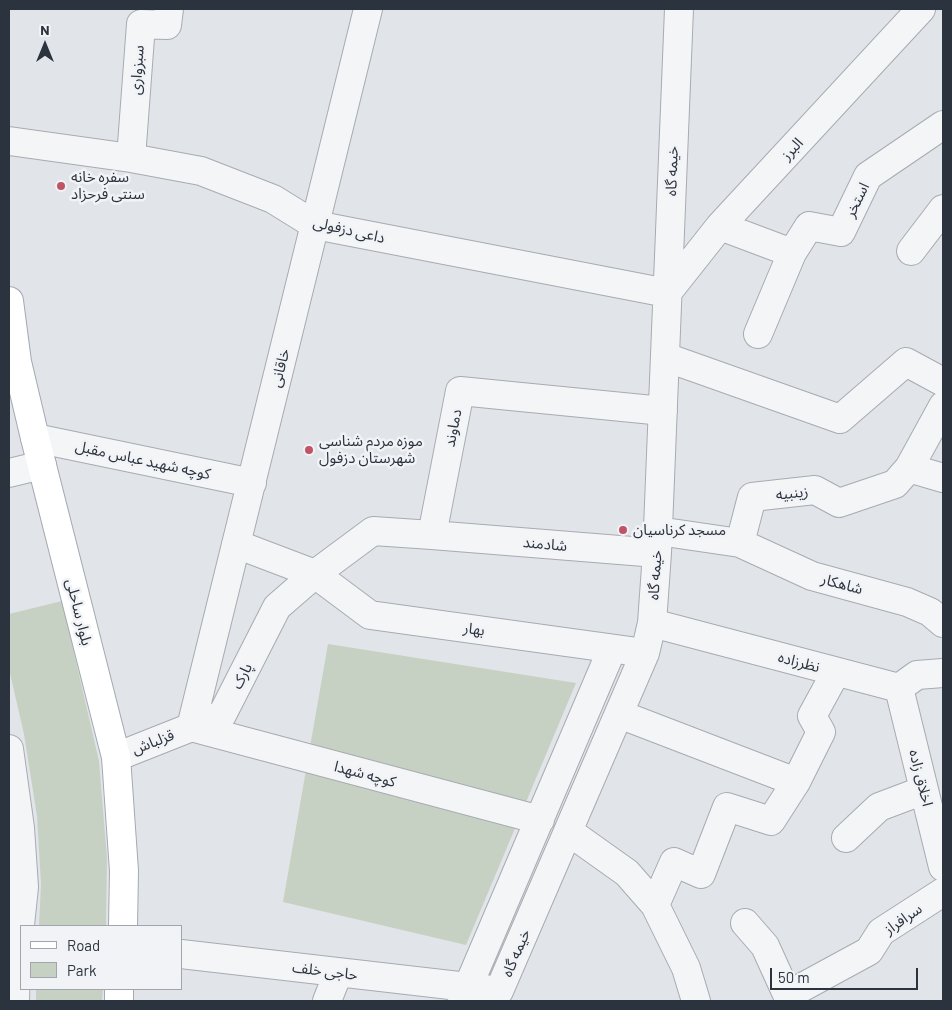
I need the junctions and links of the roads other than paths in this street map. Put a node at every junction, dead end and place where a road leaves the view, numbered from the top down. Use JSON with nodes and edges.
{"nodes":[{"id":1,"x":169,"y":9,"type":"edge"},
{"id":2,"x":368,"y":9,"type":"edge"},
{"id":3,"x":679,"y":9,"type":"edge"},
{"id":4,"x":921,"y":9,"type":"edge"},
{"id":5,"x":943,"y":125,"type":"edge"},
{"id":6,"x":9,"y":141,"type":"edge"},
{"id":7,"x":131,"y":158,"type":"junction"},
{"id":8,"x":943,"y":210,"type":"edge"},
{"id":9,"x":315,"y":225,"type":"junction"},
{"id":10,"x":720,"y":226,"type":"junction"},
{"id":11,"x":912,"y":251,"type":"dead end"},
{"id":12,"x":792,"y":253,"type":"junction"},
{"id":13,"x":667,"y":293,"type":"junction"},
{"id":14,"x":9,"y":301,"type":"edge"},
{"id":15,"x":758,"y":334,"type":"dead end"},
{"id":16,"x":665,"y":357,"type":"junction"},
{"id":17,"x":943,"y":382,"type":"edge"},
{"id":18,"x":943,"y":406,"type":"edge"},
{"id":19,"x":663,"y":411,"type":"junction"},
{"id":20,"x":35,"y":438,"type":"junction"},
{"id":21,"x":42,"y":465,"type":"junction"},
{"id":22,"x":909,"y":468,"type":"junction"},
{"id":23,"x":9,"y":473,"type":"edge"},
{"id":24,"x":943,"y":478,"type":"edge"},
{"id":25,"x":252,"y":483,"type":"junction"},
{"id":26,"x":432,"y":536,"type":"junction"},
{"id":27,"x":657,"y":542,"type":"junction"},
{"id":28,"x":740,"y":543,"type":"junction"},
{"id":29,"x":236,"y":544,"type":"junction"},
{"id":30,"x":316,"y":574,"type":"junction"},
{"id":31,"x":652,"y":623,"type":"junction"},
{"id":32,"x":943,"y":623,"type":"edge"},
{"id":33,"x":612,"y":648,"type":"junction"},
{"id":34,"x":645,"y":654,"type":"junction"},
{"id":35,"x":836,"y":672,"type":"junction"},
{"id":36,"x":943,"y":673,"type":"edge"},
{"id":37,"x":899,"y":688,"type":"junction"},
{"id":38,"x":619,"y":714,"type":"junction"},
{"id":39,"x":191,"y":727,"type":"junction"},
{"id":40,"x":9,"y":749,"type":"edge"},
{"id":41,"x":116,"y":757,"type":"junction"},
{"id":42,"x":796,"y":782,"type":"junction"},
{"id":43,"x":924,"y":790,"type":"junction"},
{"id":44,"x":540,"y":820,"type":"junction"},
{"id":45,"x":568,"y":831,"type":"junction"},
{"id":46,"x":846,"y":838,"type":"dead end"},
{"id":47,"x":943,"y":867,"type":"edge"},
{"id":48,"x":943,"y":892,"type":"edge"},
{"id":49,"x":655,"y":905,"type":"junction"},
{"id":50,"x":745,"y":923,"type":"dead end"},
{"id":51,"x":123,"y":925,"type":"edge"},
{"id":52,"x":9,"y":929,"type":"edge"},
{"id":53,"x":182,"y":954,"type":"edge"},
{"id":54,"x":16,"y":963,"type":"junction"},
{"id":55,"x":338,"y":972,"type":"junction"},
{"id":56,"x":466,"y":994,"type":"edge"},
{"id":57,"x":507,"y":996,"type":"edge"},
{"id":58,"x":789,"y":998,"type":"edge"},
{"id":59,"x":15,"y":1001,"type":"edge"},
{"id":60,"x":327,"y":1001,"type":"edge"},
{"id":61,"x":696,"y":1001,"type":"edge"}],
"edges":[{"from":1,"to":7,"type":"street","name":"سبزواری"},
{"from":2,"to":9,"type":"street","name":"خاقانی"},
{"from":3,"to":13,"type":"street","name":"خیمه گاه"},
{"from":4,"to":10,"type":"street","name":"البرز"},
{"from":5,"to":12,"type":"street","name":"استخر"},
{"from":6,"to":7,"type":"street","name":"داعی دزفولی"},
{"from":7,"to":9,"type":"street","name":"داعی دزفولی"},
{"from":8,"to":11,"type":"street"},
{"from":9,"to":13,"type":"street","name":"داعی دزفولی"},
{"from":9,"to":25,"type":"street","name":"خاقانی"},
{"from":10,"to":12,"type":"street"},
{"from":10,"to":13,"type":"street","name":"البرز"},
{"from":12,"to":15,"type":"street"},
{"from":13,"to":16,"type":"street","name":"خیمه گاه"},
{"from":14,"to":20,"type":"main road","name":"بلوار ساحلی"},
{"from":16,"to":17,"type":"street"},
{"from":16,"to":19,"type":"street","name":"خیمه گاه"},
{"from":18,"to":22,"type":"street","name":"زینبیه"},
{"from":19,"to":26,"type":"street","name":"دماوند"},
{"from":19,"to":27,"type":"street","name":"خیمه گاه"},
{"from":20,"to":21,"type":"main road","name":"بلوار ساحلی"},
{"from":20,"to":25,"type":"street","name":"کوچه شهید عباس مقبل"},
{"from":21,"to":23,"type":"street"},
{"from":21,"to":41,"type":"main road","name":"بلوار ساحلی"},
{"from":22,"to":24,"type":"street"},
{"from":22,"to":28,"type":"street","name":"زینبیه"},
{"from":25,"to":29,"type":"street","name":"خاقانی"},
{"from":26,"to":27,"type":"street","name":"شادمند"},
{"from":26,"to":30,"type":"street"},
{"from":27,"to":28,"type":"street"},
{"from":27,"to":31,"type":"street","name":"خیمه گاه"},
{"from":28,"to":32,"type":"street","name":"شاهکار"},
{"from":29,"to":30,"type":"street","name":"بهار"},
{"from":29,"to":39,"type":"street","name":"خاقانی"},
{"from":30,"to":33,"type":"street","name":"بهار"},
{"from":30,"to":39,"type":"street","name":"پارک"},
{"from":31,"to":34,"type":"street","name":"خیمه گاه"},
{"from":31,"to":35,"type":"street","name":"نظرزاده"},
{"from":33,"to":34,"type":"street","name":"بهار"},
{"from":33,"to":44,"type":"street"},
{"from":34,"to":38,"type":"street","name":"خیمه گاه"},
{"from":35,"to":37,"type":"street","name":"نظرزاده"},
{"from":35,"to":42,"type":"street"},
{"from":36,"to":37,"type":"street"},
{"from":37,"to":43,"type":"street","name":"اخلاق زاده"},
{"from":38,"to":42,"type":"street"},
{"from":38,"to":45,"type":"street","name":"خیمه گاه"},
{"from":39,"to":41,"type":"street","name":"قزلباش"},
{"from":39,"to":44,"type":"street","name":"کوچه شهدا"},
{"from":40,"to":54,"type":"street"},
{"from":41,"to":51,"type":"main road","name":"بلوار ساحلی"},
{"from":42,"to":49,"type":"street"},
{"from":43,"to":46,"type":"street"},
{"from":43,"to":47,"type":"street","name":"اخلاق زاده"},
{"from":44,"to":56,"type":"street"},
{"from":45,"to":49,"type":"street"},
{"from":45,"to":57,"type":"street","name":"خیمه گاه"},
{"from":48,"to":58,"type":"street","name":"سرافراز"},
{"from":49,"to":61,"type":"street"},
{"from":50,"to":58,"type":"street"},
{"from":52,"to":54,"type":"street"},
{"from":53,"to":55,"type":"street","name":"حاجی خلف"},
{"from":54,"to":59,"type":"street"},
{"from":55,"to":56,"type":"street","name":"حاجی خلف"},
{"from":55,"to":60,"type":"street"},
{"from":56,"to":57,"type":"street","name":"خیمه گاه"}]}
